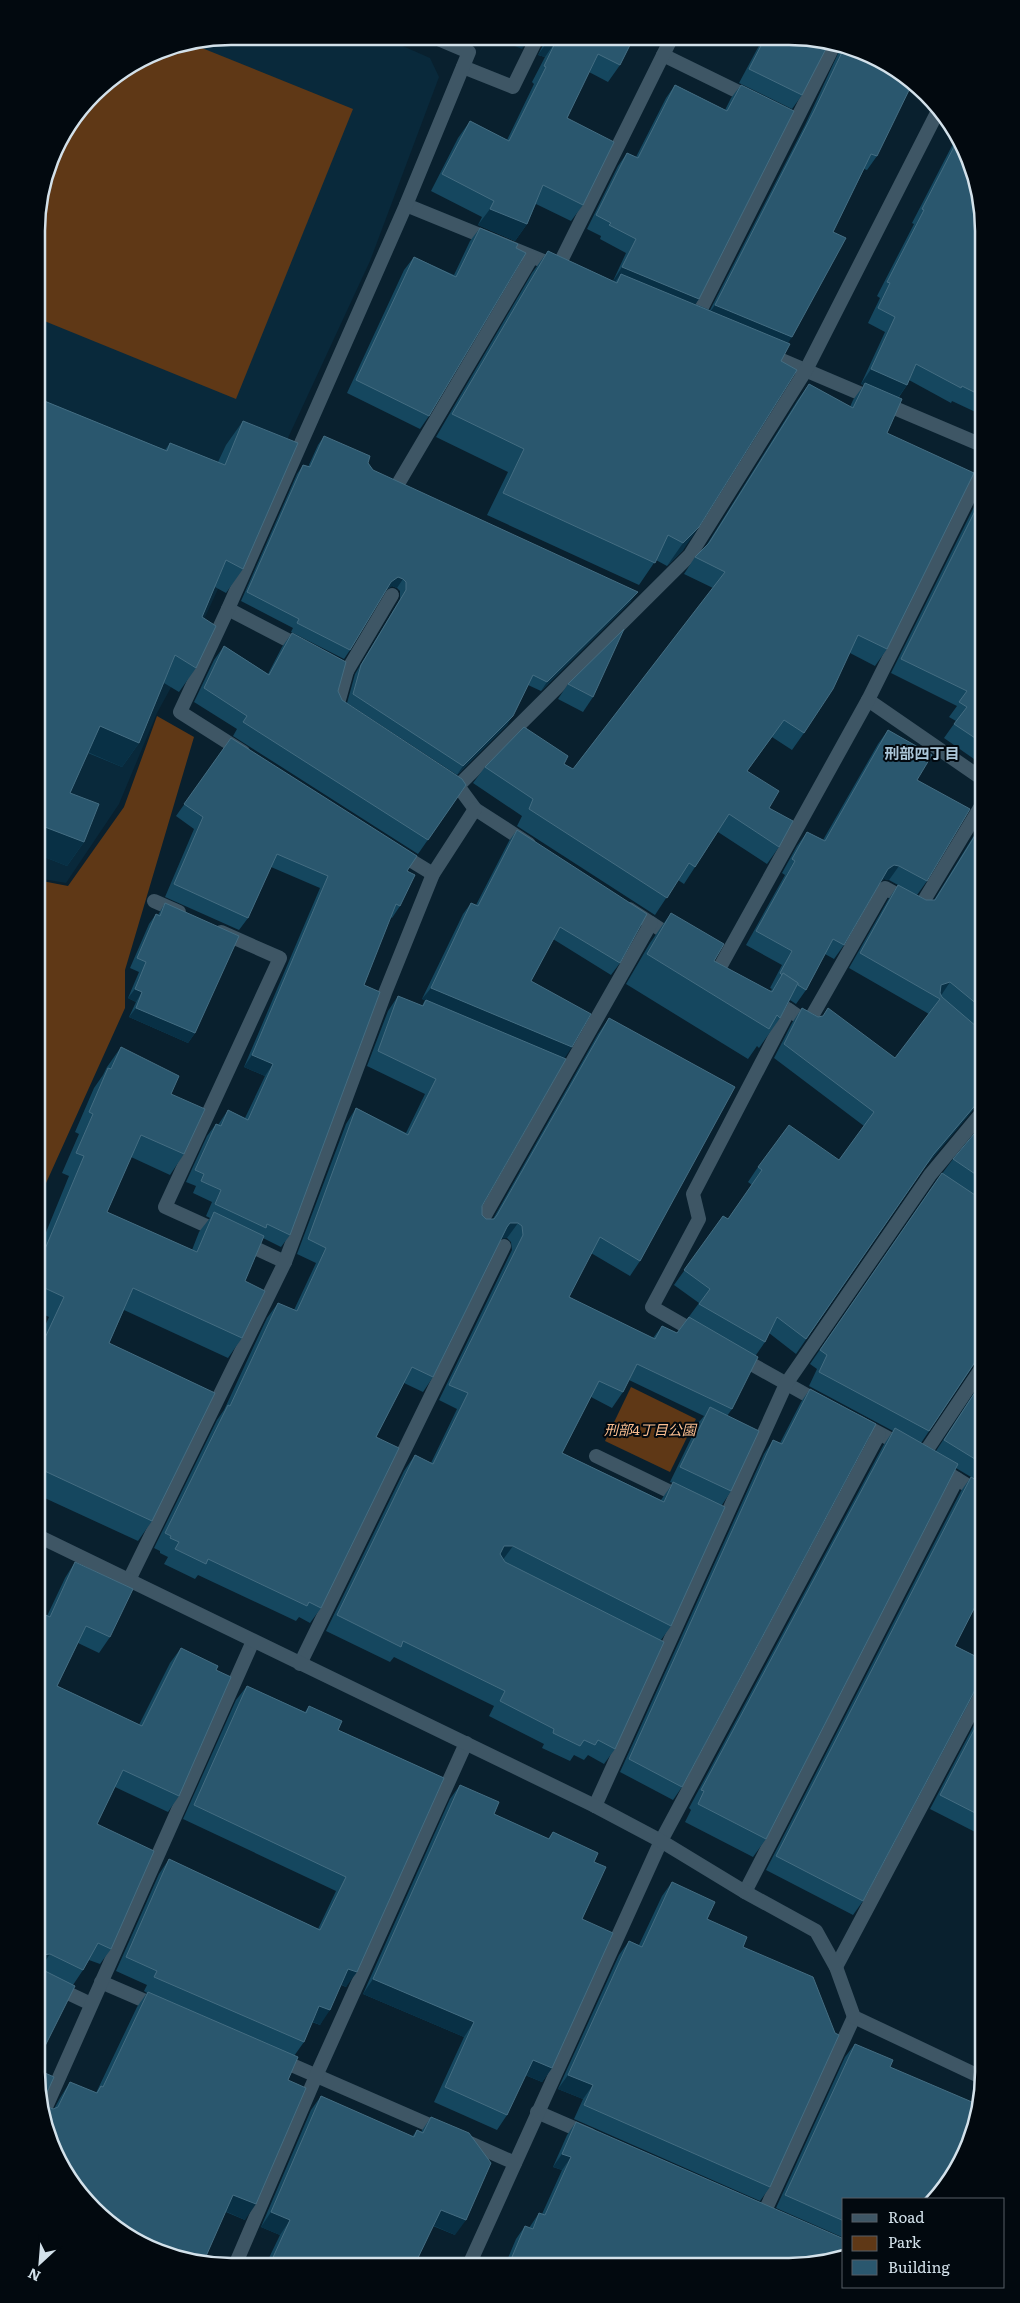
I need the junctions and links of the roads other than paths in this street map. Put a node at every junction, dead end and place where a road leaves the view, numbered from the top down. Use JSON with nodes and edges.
{"nodes":[{"id":1,"x":452,"y":45,"type":"edge"},
{"id":2,"x":533,"y":45,"type":"edge"},
{"id":3,"x":668,"y":45,"type":"edge"},
{"id":4,"x":831,"y":50,"type":"edge"},
{"id":5,"x":663,"y":55,"type":"junction"},
{"id":6,"x":463,"y":67,"type":"junction"},
{"id":7,"x":761,"y":103,"type":"edge"},
{"id":8,"x":935,"y":116,"type":"edge"},
{"id":9,"x":406,"y":205,"type":"junction"},
{"id":10,"x":532,"y":257,"type":"junction"},
{"id":11,"x":711,"y":331,"type":"edge"},
{"id":12,"x":754,"y":348,"type":"edge"},
{"id":13,"x":806,"y":370,"type":"junction"},
{"id":14,"x":975,"y":442,"type":"edge"},
{"id":15,"x":384,"y":478,"type":"edge"},
{"id":16,"x":975,"y":485,"type":"edge"},
{"id":17,"x":392,"y":595,"type":"edge"},
{"id":18,"x":228,"y":610,"type":"junction"},
{"id":19,"x":347,"y":671,"type":"junction"},
{"id":20,"x":868,"y":700,"type":"junction"},
{"id":21,"x":353,"y":718,"type":"edge"},
{"id":22,"x":254,"y":759,"type":"edge"},
{"id":23,"x":434,"y":771,"type":"edge"},
{"id":24,"x":975,"y":774,"type":"edge"},
{"id":25,"x":458,"y":786,"type":"junction"},
{"id":26,"x":476,"y":809,"type":"junction"},
{"id":27,"x":975,"y":816,"type":"edge"},
{"id":28,"x":384,"y":843,"type":"edge"},
{"id":29,"x":542,"y":852,"type":"edge"},
{"id":30,"x":433,"y":874,"type":"junction"},
{"id":31,"x":154,"y":901,"type":"dead end"},
{"id":32,"x":617,"y":902,"type":"edge"},
{"id":33,"x":190,"y":918,"type":"edge"},
{"id":34,"x":651,"y":923,"type":"junction"},
{"id":35,"x":208,"y":926,"type":"edge"},
{"id":36,"x":689,"y":947,"type":"edge"},
{"id":37,"x":735,"y":976,"type":"edge"},
{"id":38,"x":758,"y":990,"type":"edge"},
{"id":39,"x":789,"y":1010,"type":"junction"},
{"id":40,"x":975,"y":1122,"type":"edge"},
{"id":41,"x":479,"y":1226,"type":"edge"},
{"id":42,"x":504,"y":1246,"type":"edge"},
{"id":43,"x":285,"y":1262,"type":"junction"},
{"id":44,"x":711,"y":1340,"type":"edge"},
{"id":45,"x":727,"y":1350,"type":"edge"},
{"id":46,"x":975,"y":1379,"type":"edge"},
{"id":47,"x":786,"y":1384,"type":"junction"},
{"id":48,"x":879,"y":1434,"type":"junction"},
{"id":49,"x":596,"y":1456,"type":"dead end"},
{"id":50,"x":922,"y":1456,"type":"junction"},
{"id":51,"x":957,"y":1479,"type":"junction"},
{"id":52,"x":975,"y":1490,"type":"edge"},
{"id":53,"x":700,"y":1506,"type":"edge"},
{"id":54,"x":45,"y":1539,"type":"edge"},
{"id":55,"x":130,"y":1580,"type":"junction"},
{"id":56,"x":253,"y":1641,"type":"junction"},
{"id":57,"x":300,"y":1664,"type":"junction"},
{"id":58,"x":975,"y":1705,"type":"edge"},
{"id":59,"x":466,"y":1743,"type":"junction"},
{"id":60,"x":596,"y":1806,"type":"junction"},
{"id":61,"x":661,"y":1841,"type":"junction"},
{"id":62,"x":745,"y":1892,"type":"junction"},
{"id":63,"x":836,"y":1967,"type":"junction"},
{"id":64,"x":45,"y":1982,"type":"edge"},
{"id":65,"x":101,"y":1982,"type":"junction"},
{"id":66,"x":91,"y":2004,"type":"junction"},
{"id":67,"x":173,"y":2013,"type":"edge"},
{"id":68,"x":854,"y":2016,"type":"junction"},
{"id":69,"x":262,"y":2052,"type":"edge"},
{"id":70,"x":975,"y":2074,"type":"edge"},
{"id":71,"x":316,"y":2076,"type":"junction"},
{"id":72,"x":47,"y":2097,"type":"edge"},
{"id":73,"x":537,"y":2112,"type":"junction"},
{"id":74,"x":600,"y":2140,"type":"edge"},
{"id":75,"x":515,"y":2163,"type":"junction"},
{"id":76,"x":764,"y":2213,"type":"edge"},
{"id":77,"x":238,"y":2258,"type":"edge"},
{"id":78,"x":472,"y":2258,"type":"edge"}],
"edges":[{"from":1,"to":6,"type":"street"},
{"from":2,"to":6,"type":"street"},
{"from":3,"to":5,"type":"street"},
{"from":4,"to":11,"type":"street"},
{"from":5,"to":7,"type":"street"},
{"from":5,"to":10,"type":"street"},
{"from":6,"to":9,"type":"street"},
{"from":8,"to":13,"type":"street"},
{"from":9,"to":10,"type":"street"},
{"from":9,"to":18,"type":"street"},
{"from":10,"to":15,"type":"street"},
{"from":12,"to":13,"type":"street"},
{"from":13,"to":14,"type":"street"},
{"from":13,"to":25,"type":"street"},
{"from":16,"to":20,"type":"street"},
{"from":17,"to":19,"type":"street"},
{"from":18,"to":19,"type":"street"},
{"from":18,"to":22,"type":"street"},
{"from":19,"to":21,"type":"street"},
{"from":20,"to":24,"type":"street"},
{"from":20,"to":37,"type":"street"},
{"from":23,"to":25,"type":"street"},
{"from":25,"to":26,"type":"street"},
{"from":26,"to":29,"type":"street"},
{"from":26,"to":30,"type":"street"},
{"from":27,"to":39,"type":"street"},
{"from":28,"to":30,"type":"street"},
{"from":30,"to":43,"type":"street"},
{"from":31,"to":33,"type":"street"},
{"from":32,"to":34,"type":"street"},
{"from":34,"to":36,"type":"street"},
{"from":34,"to":41,"type":"street"},
{"from":35,"to":43,"type":"street"},
{"from":38,"to":39,"type":"street"},
{"from":39,"to":44,"type":"street"},
{"from":40,"to":47,"type":"street"},
{"from":42,"to":57,"type":"street"},
{"from":43,"to":55,"type":"street"},
{"from":45,"to":47,"type":"street"},
{"from":46,"to":50,"type":"street"},
{"from":47,"to":48,"type":"street"},
{"from":47,"to":60,"type":"street"},
{"from":48,"to":50,"type":"street"},
{"from":48,"to":61,"type":"street"},
{"from":49,"to":53,"type":"street"},
{"from":50,"to":51,"type":"street"},
{"from":51,"to":52,"type":"street"},
{"from":51,"to":62,"type":"street"},
{"from":54,"to":55,"type":"street"},
{"from":55,"to":56,"type":"street"},
{"from":56,"to":57,"type":"street"},
{"from":56,"to":65,"type":"street"},
{"from":57,"to":59,"type":"street"},
{"from":58,"to":63,"type":"street"},
{"from":59,"to":60,"type":"street"},
{"from":59,"to":71,"type":"street"},
{"from":60,"to":61,"type":"street"},
{"from":61,"to":62,"type":"street"},
{"from":61,"to":73,"type":"street"},
{"from":62,"to":63,"type":"street"},
{"from":63,"to":68,"type":"street"},
{"from":64,"to":66,"type":"street"},
{"from":65,"to":66,"type":"street"},
{"from":65,"to":67,"type":"street"},
{"from":66,"to":72,"type":"street"},
{"from":68,"to":70,"type":"street"},
{"from":68,"to":76,"type":"street"},
{"from":69,"to":71,"type":"street"},
{"from":71,"to":75,"type":"street"},
{"from":71,"to":77,"type":"street"},
{"from":73,"to":74,"type":"street"},
{"from":73,"to":75,"type":"street"},
{"from":75,"to":78,"type":"street"}]}
